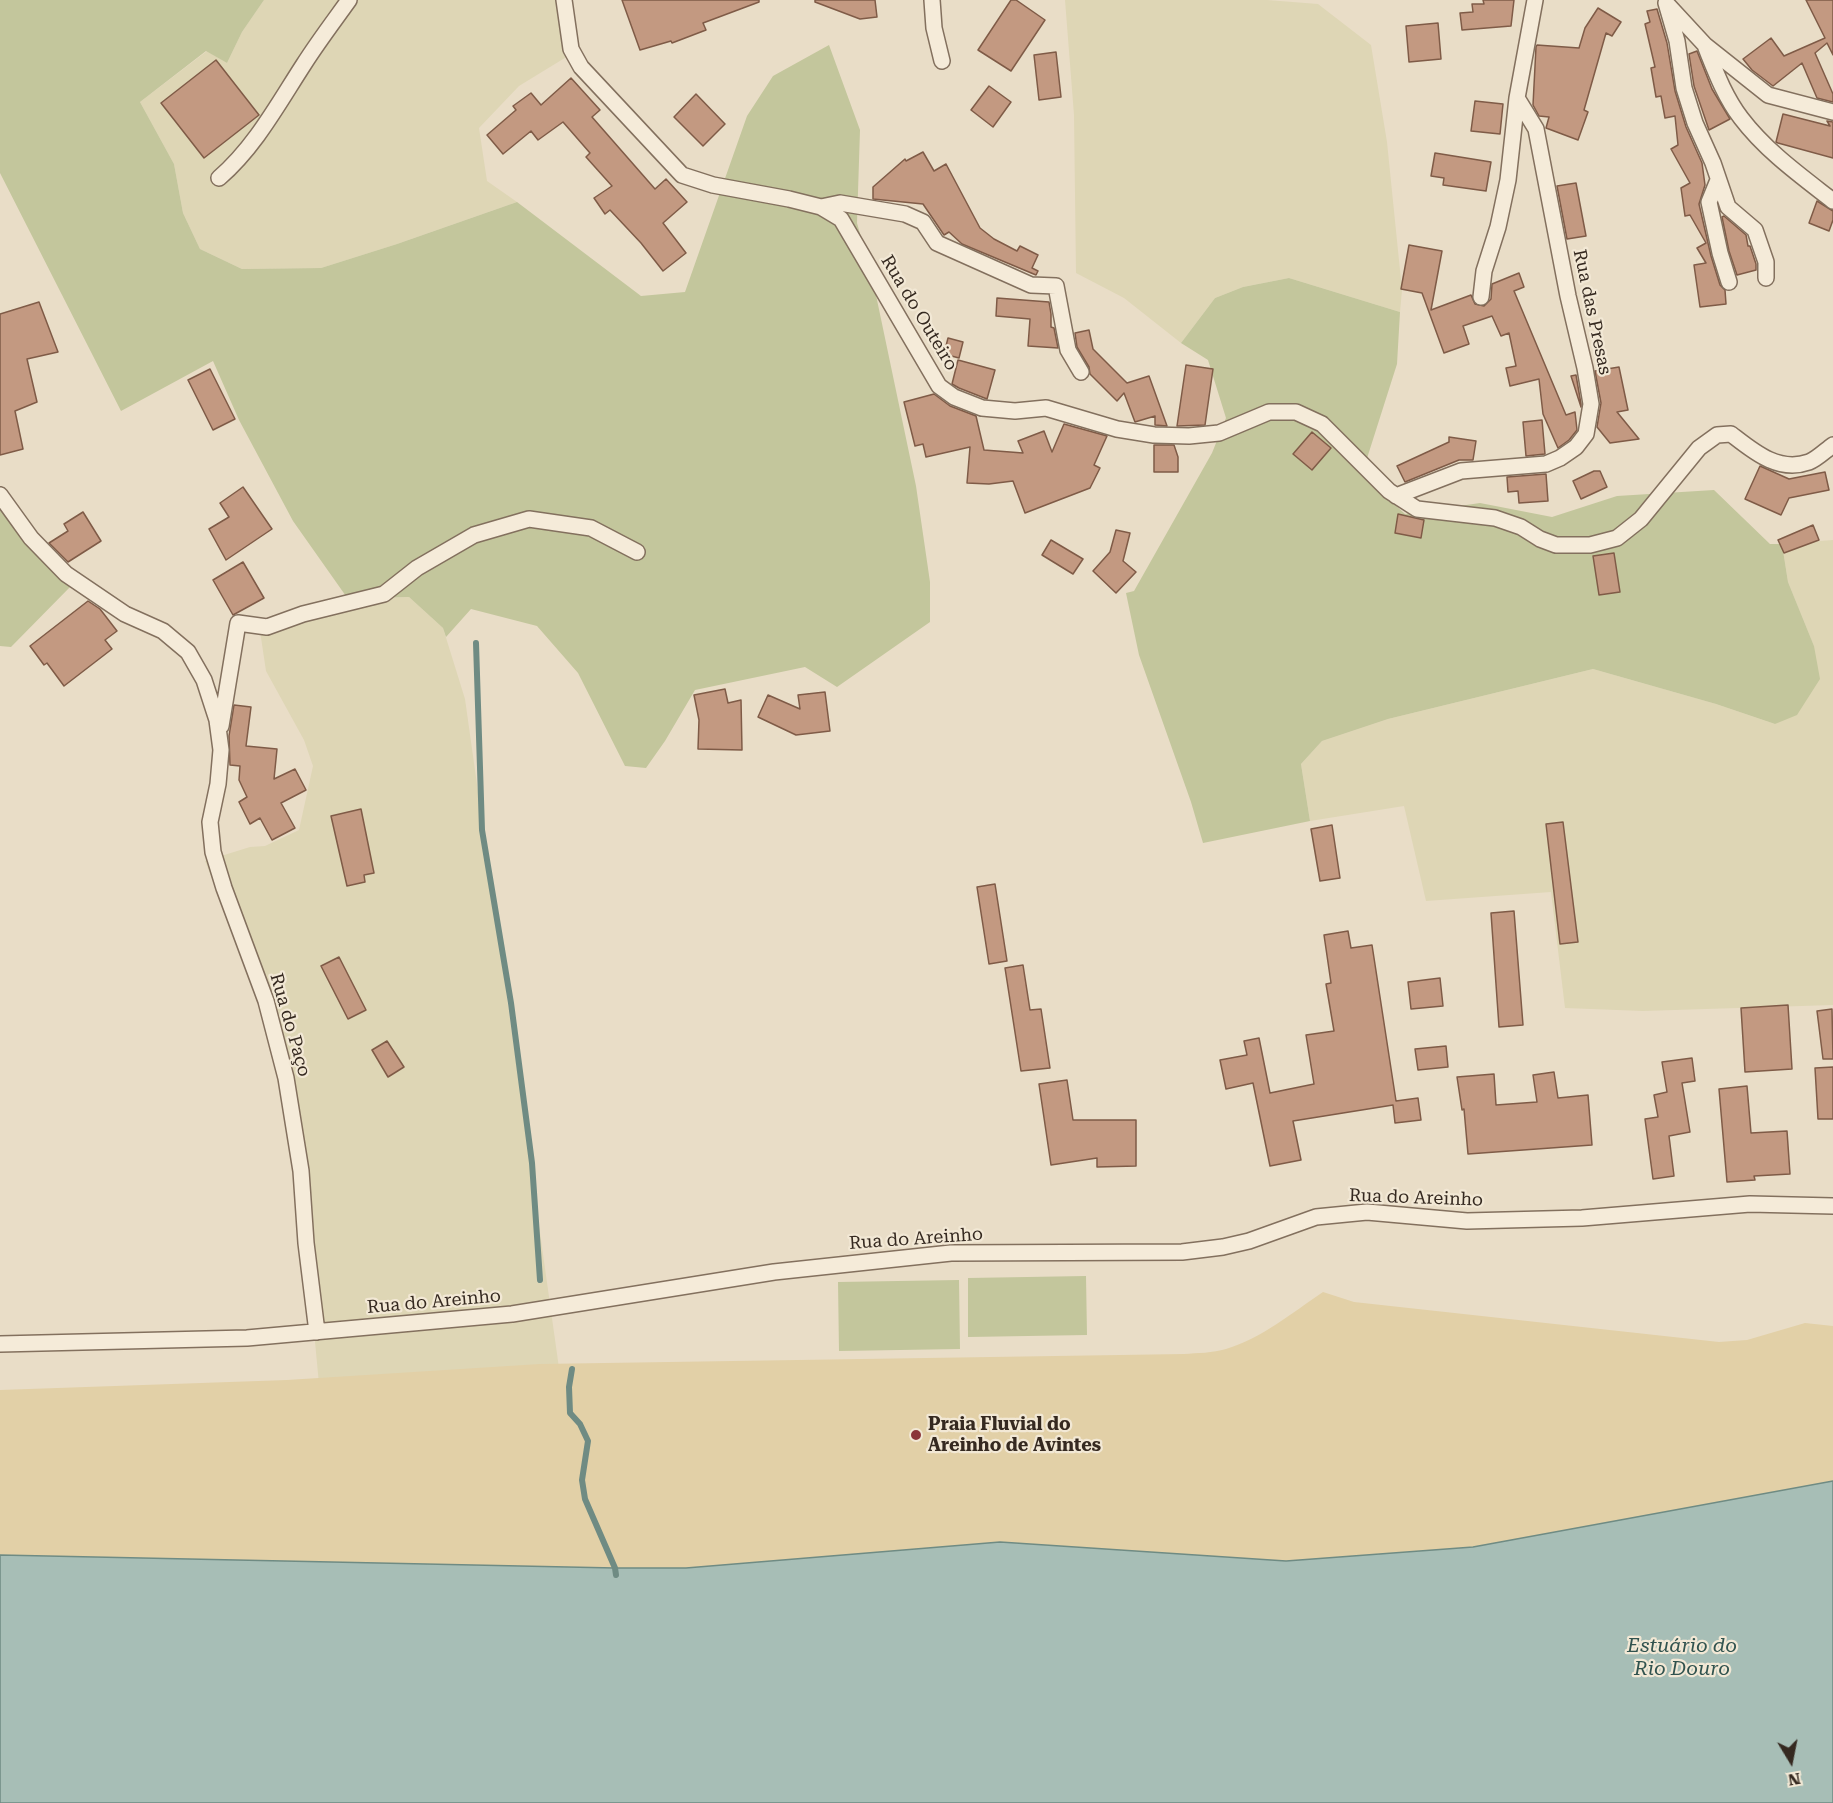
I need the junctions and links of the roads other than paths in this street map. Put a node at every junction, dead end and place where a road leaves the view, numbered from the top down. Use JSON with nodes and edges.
{"nodes":[{"id":1,"x":349,"y":0,"type":"edge"},
{"id":2,"x":564,"y":0,"type":"edge"},
{"id":3,"x":932,"y":0,"type":"edge"},
{"id":4,"x":1535,"y":0,"type":"edge"},
{"id":5,"x":1664,"y":1,"type":"edge"},
{"id":6,"x":1705,"y":45,"type":"junction"},
{"id":7,"x":942,"y":61,"type":"dead end"},
{"id":8,"x":1517,"y":98,"type":"junction"},
{"id":9,"x":1833,"y":112,"type":"edge"},
{"id":10,"x":219,"y":178,"type":"dead end"},
{"id":11,"x":1718,"y":180,"type":"junction"},
{"id":12,"x":1833,"y":201,"type":"edge"},
{"id":13,"x":821,"y":207,"type":"junction"},
{"id":14,"x":1766,"y":278,"type":"dead end"},
{"id":15,"x":1729,"y":282,"type":"dead end"},
{"id":16,"x":1481,"y":297,"type":"dead end"},
{"id":17,"x":1081,"y":372,"type":"dead end"},
{"id":18,"x":1833,"y":446,"type":"edge"},
{"id":19,"x":0,"y":495,"type":"edge"},
{"id":20,"x":1396,"y":495,"type":"junction"},
{"id":21,"x":637,"y":552,"type":"dead end"},
{"id":22,"x":219,"y":735,"type":"junction"},
{"id":23,"x":1833,"y":1206,"type":"edge"},
{"id":24,"x":317,"y":1332,"type":"junction"},
{"id":25,"x":0,"y":1344,"type":"edge"}],
"edges":[{"from":1,"to":10,"type":"street"},
{"from":2,"to":13,"type":"street","name":"Rua do Outeiro"},
{"from":3,"to":7,"type":"street"},
{"from":4,"to":8,"type":"street"},
{"from":5,"to":6,"type":"street"},
{"from":5,"to":11,"type":"street"},
{"from":6,"to":9,"type":"street"},
{"from":6,"to":12,"type":"street"},
{"from":8,"to":16,"type":"street"},
{"from":8,"to":20,"type":"street","name":"Rua das Presas"},
{"from":11,"to":14,"type":"street"},
{"from":11,"to":15,"type":"street"},
{"from":13,"to":17,"type":"street","name":"Rua do Outeiro"},
{"from":13,"to":20,"type":"street","name":"Rua do Outeiro"},
{"from":18,"to":20,"type":"street","name":"Rua do Outeiro"},
{"from":19,"to":22,"type":"street","name":"Rua do Paço"},
{"from":21,"to":22,"type":"street","name":"Rua do Paço"},
{"from":22,"to":24,"type":"street","name":"Rua do Paço"},
{"from":23,"to":24,"type":"street","name":"Rua do Areinho"},
{"from":24,"to":25,"type":"street","name":"Rua do Areinho"}]}
